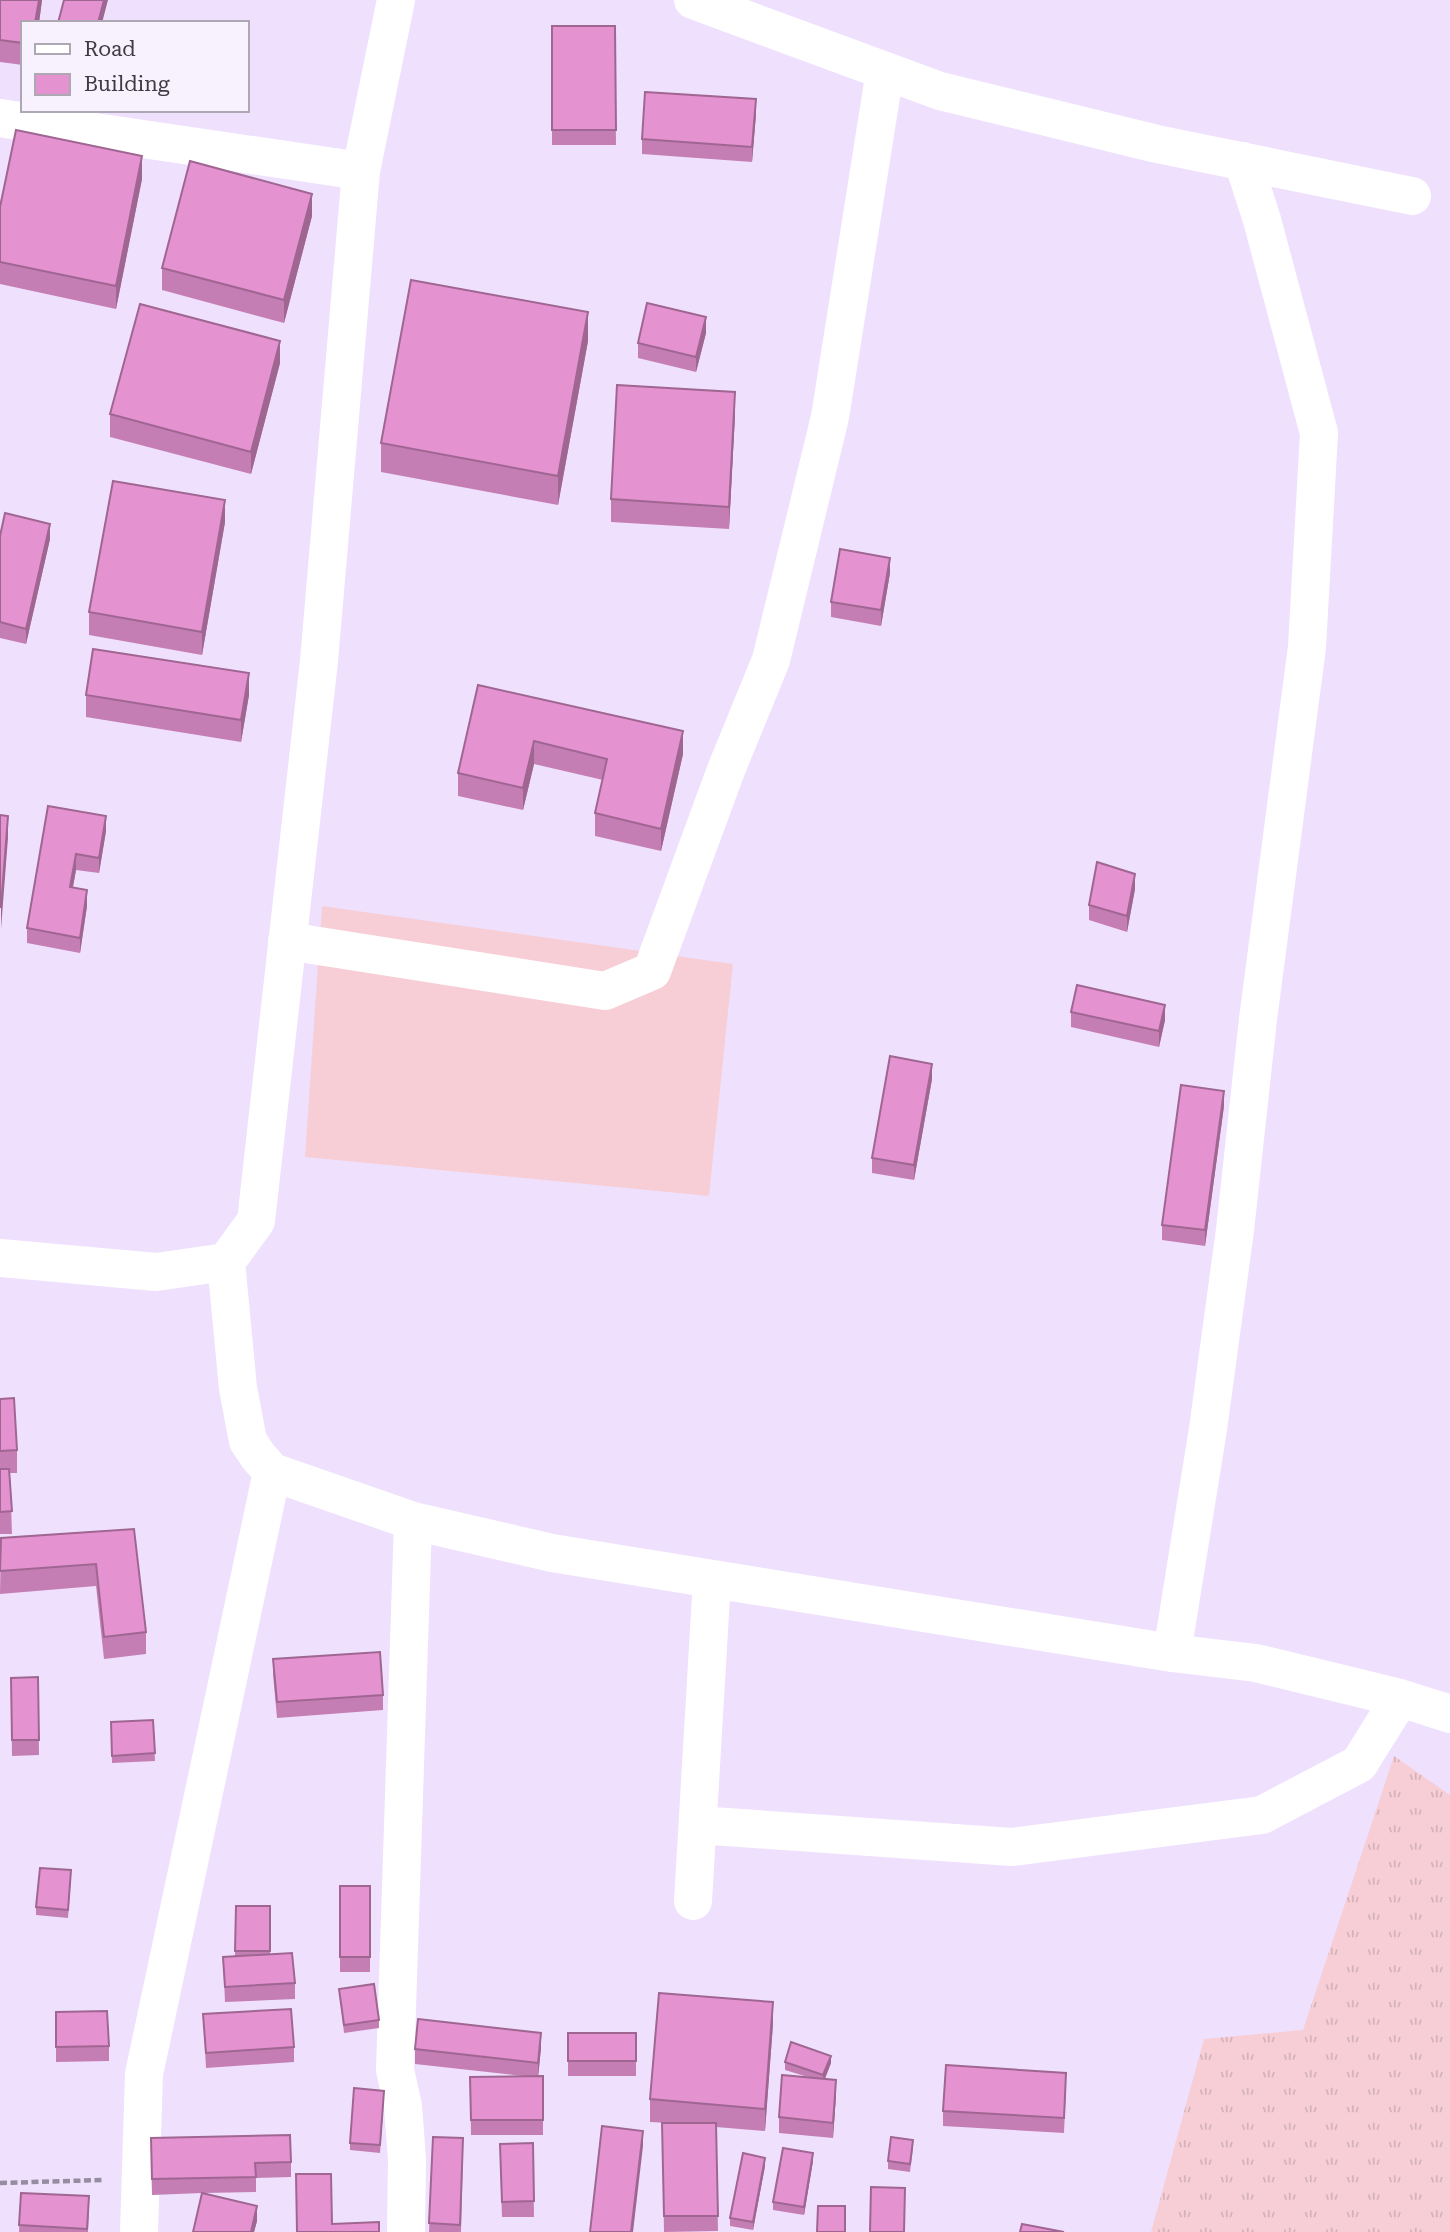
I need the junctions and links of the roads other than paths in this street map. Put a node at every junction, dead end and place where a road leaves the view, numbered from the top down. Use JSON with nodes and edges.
{"nodes":[{"id":1,"x":396,"y":0,"type":"edge"},
{"id":2,"x":694,"y":0,"type":"edge"},
{"id":3,"x":885,"y":71,"type":"junction"},
{"id":4,"x":0,"y":118,"type":"edge"},
{"id":5,"x":1243,"y":161,"type":"junction"},
{"id":6,"x":362,"y":171,"type":"junction"},
{"id":7,"x":1412,"y":196,"type":"dead end"},
{"id":8,"x":287,"y":941,"type":"junction"},
{"id":9,"x":0,"y":1258,"type":"edge"},
{"id":10,"x":226,"y":1262,"type":"junction"},
{"id":11,"x":272,"y":1472,"type":"junction"},
{"id":12,"x":413,"y":1521,"type":"junction"},
{"id":13,"x":712,"y":1579,"type":"junction"},
{"id":14,"x":1172,"y":1653,"type":"junction"},
{"id":15,"x":1400,"y":1698,"type":"junction"},
{"id":16,"x":1450,"y":1714,"type":"edge"},
{"id":17,"x":698,"y":1825,"type":"junction"},
{"id":18,"x":693,"y":1901,"type":"dead end"},
{"id":19,"x":139,"y":2232,"type":"edge"},
{"id":20,"x":406,"y":2232,"type":"edge"}],
"edges":[{"from":1,"to":6,"type":"street"},
{"from":2,"to":3,"type":"street"},
{"from":3,"to":5,"type":"street"},
{"from":3,"to":8,"type":"street"},
{"from":4,"to":6,"type":"street"},
{"from":5,"to":7,"type":"street"},
{"from":5,"to":14,"type":"street"},
{"from":6,"to":8,"type":"street"},
{"from":8,"to":10,"type":"street"},
{"from":9,"to":10,"type":"street"},
{"from":10,"to":11,"type":"street"},
{"from":11,"to":12,"type":"street"},
{"from":11,"to":19,"type":"street"},
{"from":12,"to":13,"type":"street"},
{"from":12,"to":20,"type":"street"},
{"from":13,"to":14,"type":"street"},
{"from":13,"to":17,"type":"street"},
{"from":14,"to":15,"type":"street"},
{"from":15,"to":16,"type":"street"},
{"from":15,"to":17,"type":"street"},
{"from":17,"to":18,"type":"street"}]}
